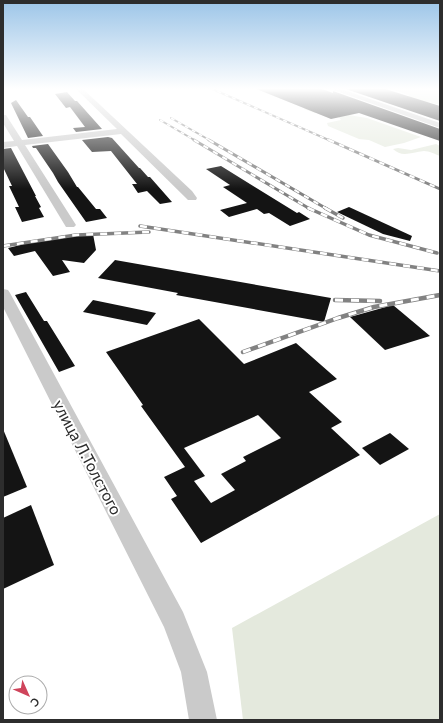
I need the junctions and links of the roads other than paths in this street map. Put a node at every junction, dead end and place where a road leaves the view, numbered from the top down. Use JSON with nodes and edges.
{"nodes":[{"id":1,"x":7,"y":122,"type":"edge"},
{"id":2,"x":113,"y":122,"type":"edge"},
{"id":3,"x":428,"y":122,"type":"edge"},
{"id":4,"x":440,"y":126,"type":"edge"},
{"id":5,"x":123,"y":131,"type":"junction"},
{"id":6,"x":20,"y":143,"type":"junction"},
{"id":7,"x":3,"y":145,"type":"edge"},
{"id":8,"x":192,"y":198,"type":"dead end"},
{"id":9,"x":70,"y":225,"type":"dead end"},
{"id":10,"x":3,"y":293,"type":"edge"},
{"id":11,"x":203,"y":720,"type":"edge"}],
"edges":[{"from":1,"to":6,"type":"street"},
{"from":2,"to":5,"type":"street"},
{"from":3,"to":4,"type":"street"},
{"from":5,"to":6,"type":"street"},
{"from":5,"to":8,"type":"street"},
{"from":6,"to":7,"type":"street"},
{"from":6,"to":9,"type":"street"},
{"from":10,"to":11,"type":"street","name":"улица Л.Толстого"}]}
